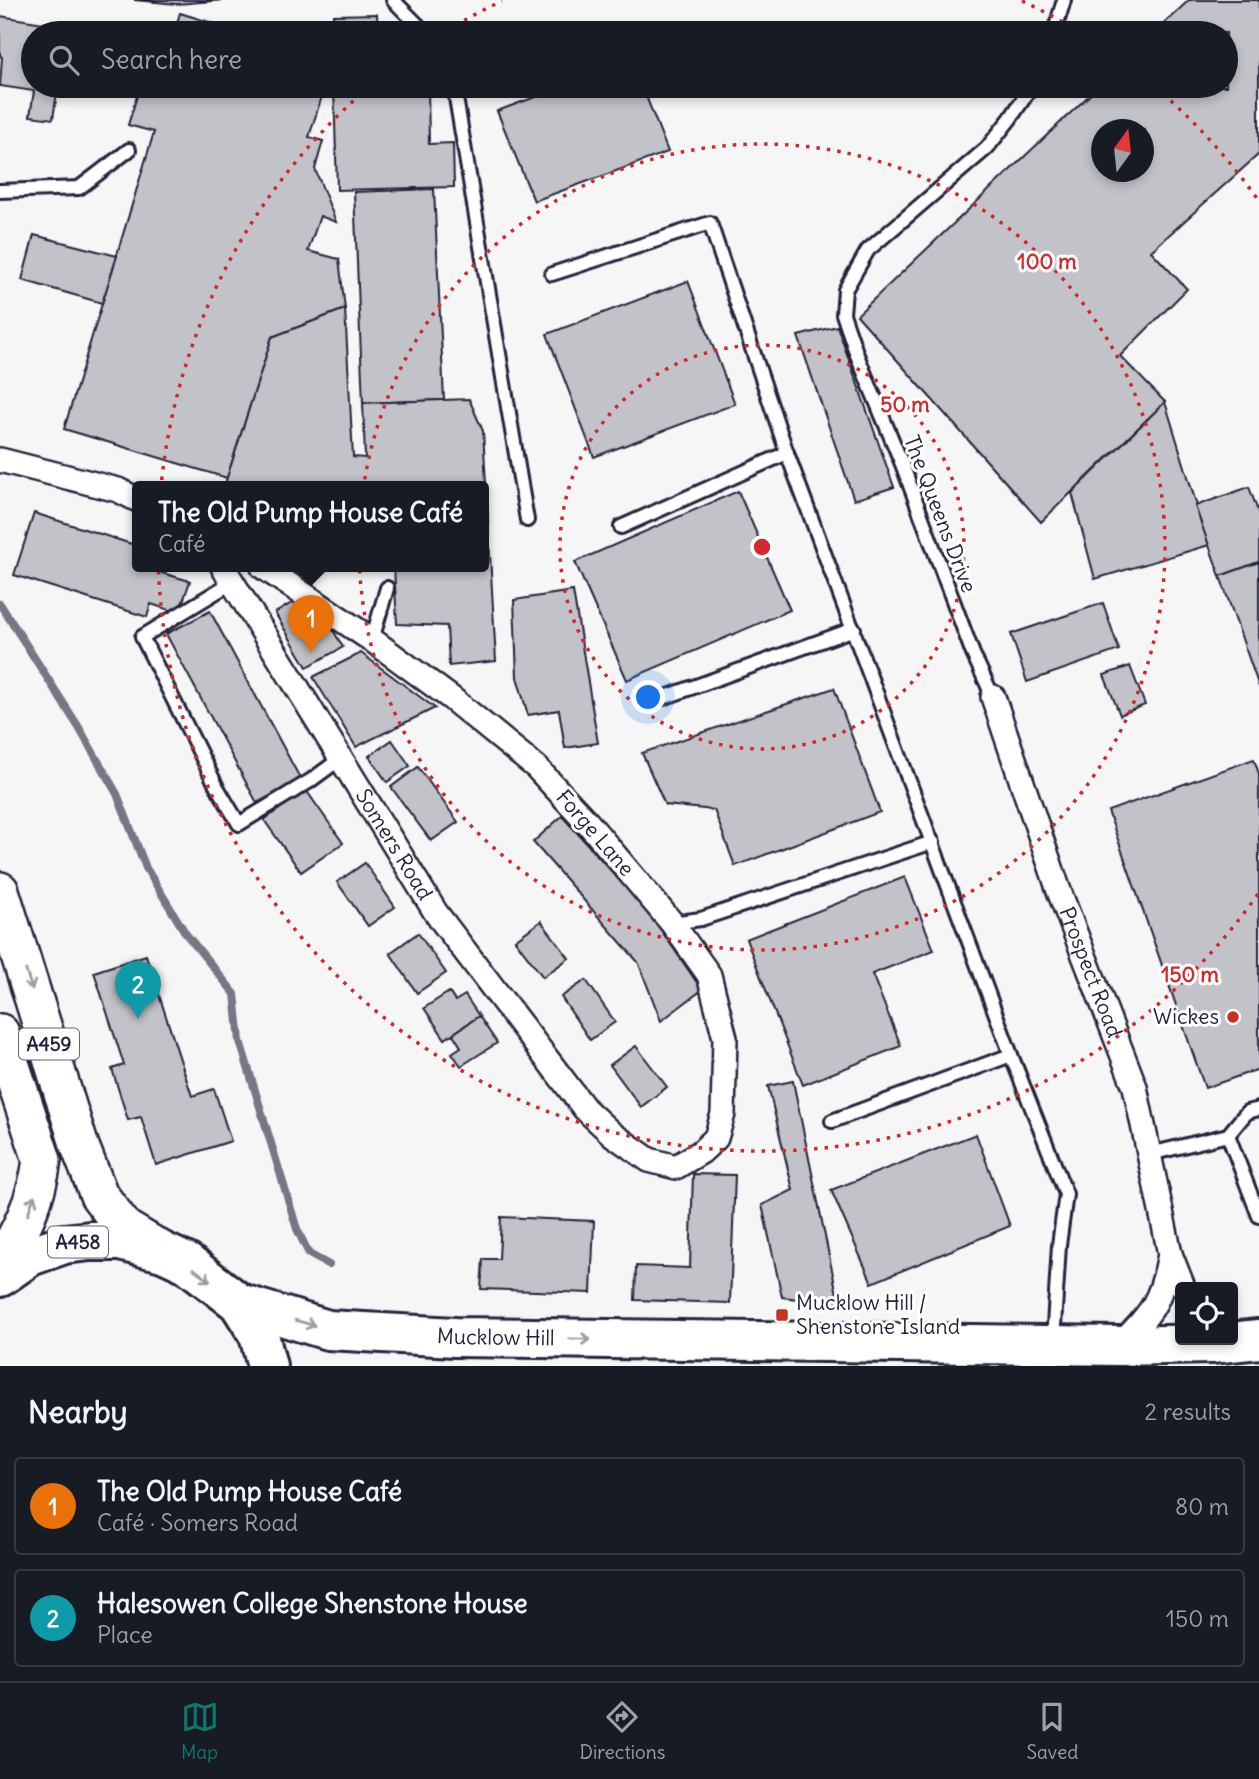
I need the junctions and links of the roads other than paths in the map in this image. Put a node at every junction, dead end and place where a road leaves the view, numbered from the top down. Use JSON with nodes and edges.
{"nodes":[{"id":1,"x":393,"y":0,"type":"edge"},
{"id":2,"x":1064,"y":0,"type":"edge"},
{"id":3,"x":414,"y":21,"type":"edge"},
{"id":4,"x":1058,"y":21,"type":"edge"},
{"id":5,"x":456,"y":98,"type":"edge"},
{"id":6,"x":1024,"y":98,"type":"edge"},
{"id":7,"x":130,"y":150,"type":"dead end"},
{"id":8,"x":0,"y":191,"type":"edge"},
{"id":9,"x":552,"y":274,"type":"dead end"},
{"id":10,"x":787,"y":453,"type":"junction"},
{"id":11,"x":0,"y":460,"type":"edge"},
{"id":12,"x":132,"y":497,"type":"edge"},
{"id":13,"x":527,"y":520,"type":"dead end"},
{"id":14,"x":621,"y":527,"type":"dead end"},
{"id":15,"x":270,"y":572,"type":"edge"},
{"id":16,"x":227,"y":575,"type":"edge"},
{"id":17,"x":387,"y":588,"type":"dead end"},
{"id":18,"x":854,"y":629,"type":"junction"},
{"id":19,"x":372,"y":640,"type":"junction"},
{"id":20,"x":993,"y":697,"type":"joint"},
{"id":21,"x":663,"y":698,"type":"dead end"},
{"id":22,"x":340,"y":759,"type":"junction"},
{"id":23,"x":933,"y":842,"type":"junction"},
{"id":24,"x":0,"y":891,"type":"edge"},
{"id":25,"x":672,"y":923,"type":"junction"},
{"id":26,"x":0,"y":1033,"type":"edge"},
{"id":27,"x":1011,"y":1055,"type":"junction"},
{"id":28,"x":1259,"y":1109,"type":"edge"},
{"id":29,"x":832,"y":1121,"type":"dead end"},
{"id":30,"x":1228,"y":1135,"type":"junction"},
{"id":31,"x":1150,"y":1154,"type":"junction"},
{"id":32,"x":649,"y":1160,"type":"joint"},
{"id":33,"x":1259,"y":1216,"type":"edge"},
{"id":34,"x":163,"y":1252,"type":"junction"},
{"id":35,"x":1170,"y":1254,"type":"junction"},
{"id":36,"x":0,"y":1266,"type":"edge"},
{"id":37,"x":0,"y":1276,"type":"edge"},
{"id":38,"x":1181,"y":1282,"type":"edge"},
{"id":39,"x":239,"y":1303,"type":"junction"},
{"id":40,"x":1238,"y":1331,"type":"edge"},
{"id":41,"x":1259,"y":1337,"type":"edge"},
{"id":42,"x":1053,"y":1346,"type":"junction"},
{"id":43,"x":1119,"y":1346,"type":"junction"},
{"id":44,"x":267,"y":1366,"type":"edge"}],
"edges":[{"from":1,"to":3,"type":"lane"},
{"from":2,"to":4,"type":"lane"},
{"from":5,"to":13,"type":"lane"},
{"from":6,"to":20,"type":"lane","name":"The Queens Drive"},
{"from":7,"to":8,"type":"lane"},
{"from":9,"to":10,"type":"lane"},
{"from":10,"to":14,"type":"lane"},
{"from":10,"to":18,"type":"lane"},
{"from":11,"to":12,"type":"street"},
{"from":15,"to":19,"type":"street","name":"Forge Lane"},
{"from":16,"to":22,"type":"street","name":"Somers Road"},
{"from":16,"to":22,"type":"lane"},
{"from":17,"to":19,"type":"lane"},
{"from":18,"to":21,"type":"lane"},
{"from":18,"to":23,"type":"lane"},
{"from":19,"to":25,"type":"street","name":"Forge Lane"},
{"from":20,"to":31,"type":"street","name":"Prospect Road"},
{"from":22,"to":32,"type":"street","name":"Somers Road"},
{"from":23,"to":25,"type":"lane"},
{"from":23,"to":27,"type":"lane"},
{"from":24,"to":34,"type":"main road","number":"A459","one_way":true},
{"from":25,"to":32,"type":"street","name":"Forge Lane"},
{"from":36,"to":26,"type":"main road","number":"A459","one_way":true},
{"from":27,"to":29,"type":"lane"},
{"from":27,"to":42,"type":"lane"},
{"from":28,"to":30,"type":"lane"},
{"from":30,"to":31,"type":"lane"},
{"from":30,"to":33,"type":"lane"},
{"from":31,"to":35,"type":"street","name":"Prospect Road"},
{"from":34,"to":37,"type":"highway","number":"A458"},
{"from":34,"to":39,"type":"highway","number":"A458","one_way":true},
{"from":35,"to":38,"type":"street","name":"Prospect Road"},
{"from":35,"to":43,"type":"street","name":"Prospect Road"},
{"from":39,"to":42,"type":"highway","name":"Mucklow Hill","number":"A458","one_way":true},
{"from":39,"to":44,"type":"highway","number":"A458"},
{"from":40,"to":41,"type":"street"},
{"from":41,"to":43,"type":"highway","name":"Mucklow Hill","number":"A458"},
{"from":42,"to":43,"type":"highway","name":"Mucklow Hill","number":"A458"}]}
